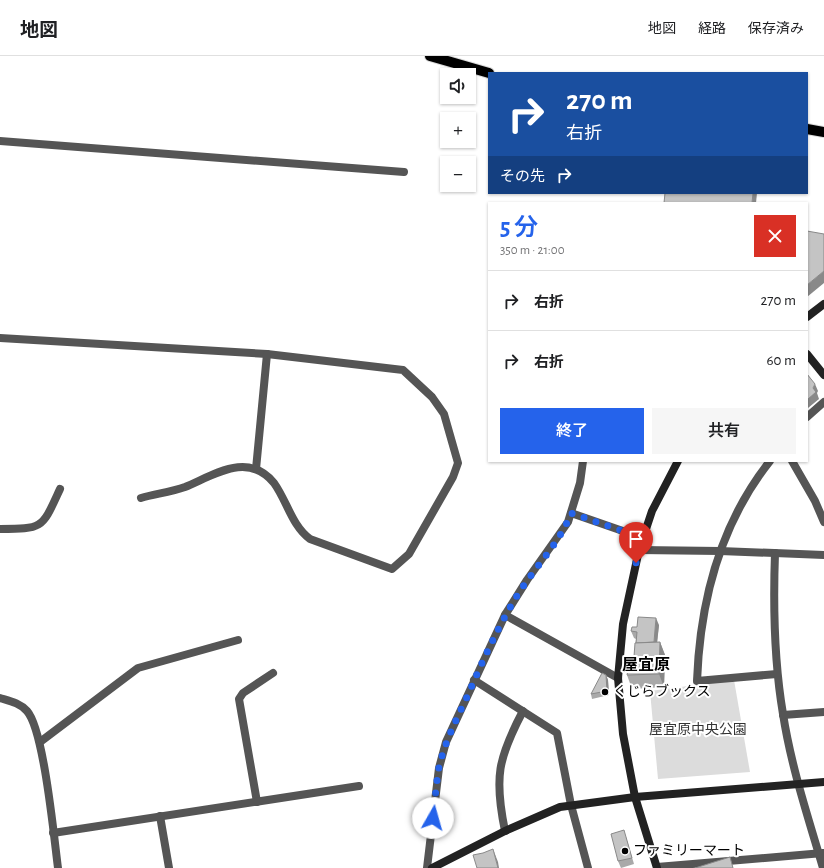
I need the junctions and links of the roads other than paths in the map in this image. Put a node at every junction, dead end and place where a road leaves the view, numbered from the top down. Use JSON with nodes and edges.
{"nodes":[{"id":1,"x":430,"y":56,"type":"edge"},
{"id":2,"x":488,"y":73,"type":"edge"},
{"id":3,"x":808,"y":130,"type":"edge"},
{"id":4,"x":824,"y":132,"type":"edge"},
{"id":5,"x":0,"y":141,"type":"edge"},
{"id":6,"x":404,"y":172,"type":"dead end"},
{"id":7,"x":824,"y":304,"type":"edge"},
{"id":8,"x":808,"y":316,"type":"edge"},
{"id":9,"x":0,"y":338,"type":"edge"},
{"id":10,"x":267,"y":354,"type":"junction"},
{"id":11,"x":808,"y":355,"type":"edge"},
{"id":12,"x":824,"y":375,"type":"edge"},
{"id":13,"x":824,"y":402,"type":"edge"},
{"id":14,"x":808,"y":416,"type":"edge"},
{"id":15,"x":582,"y":462,"type":"edge"},
{"id":16,"x":677,"y":462,"type":"edge"},
{"id":17,"x":769,"y":462,"type":"edge"},
{"id":18,"x":793,"y":462,"type":"edge"},
{"id":19,"x":256,"y":469,"type":"junction"},
{"id":20,"x":60,"y":489,"type":"dead end"},
{"id":21,"x":141,"y":498,"type":"dead end"},
{"id":22,"x":571,"y":513,"type":"junction"},
{"id":23,"x":824,"y":522,"type":"edge"},
{"id":24,"x":0,"y":529,"type":"edge"},
{"id":25,"x":643,"y":538,"type":"junction"},
{"id":26,"x":639,"y":550,"type":"junction"},
{"id":27,"x":720,"y":551,"type":"junction"},
{"id":28,"x":775,"y":553,"type":"junction"},
{"id":29,"x":824,"y":555,"type":"edge"},
{"id":30,"x":506,"y":615,"type":"junction"},
{"id":31,"x":238,"y":640,"type":"dead end"},
{"id":32,"x":273,"y":673,"type":"dead end"},
{"id":33,"x":777,"y":674,"type":"junction"},
{"id":34,"x":618,"y":678,"type":"junction"},
{"id":35,"x":474,"y":680,"type":"junction"},
{"id":36,"x":0,"y":698,"type":"edge"},
{"id":37,"x":523,"y":711,"type":"junction"},
{"id":38,"x":824,"y":712,"type":"edge"},
{"id":39,"x":783,"y":715,"type":"junction"},
{"id":40,"x":40,"y":742,"type":"junction"},
{"id":41,"x":824,"y":782,"type":"edge"},
{"id":42,"x":799,"y":784,"type":"junction"},
{"id":43,"x":359,"y":786,"type":"dead end"},
{"id":44,"x":635,"y":797,"type":"junction"},
{"id":45,"x":257,"y":802,"type":"junction"},
{"id":46,"x":571,"y":805,"type":"junction"},
{"id":47,"x":160,"y":816,"type":"junction"},
{"id":48,"x":505,"y":831,"type":"junction"},
{"id":49,"x":54,"y":833,"type":"junction"},
{"id":50,"x":821,"y":853,"type":"edge"},
{"id":51,"x":739,"y":864,"type":"edge"},
{"id":52,"x":58,"y":868,"type":"edge"},
{"id":53,"x":168,"y":868,"type":"edge"},
{"id":54,"x":427,"y":868,"type":"edge"},
{"id":55,"x":432,"y":868,"type":"edge"},
{"id":56,"x":588,"y":868,"type":"edge"},
{"id":57,"x":657,"y":868,"type":"edge"},
{"id":58,"x":823,"y":868,"type":"edge"}],
"edges":[{"from":1,"to":2,"type":"main road"},
{"from":3,"to":4,"type":"main road"},
{"from":5,"to":6,"type":"street"},
{"from":7,"to":8,"type":"street"},
{"from":9,"to":10,"type":"street"},
{"from":10,"to":19,"type":"street"},
{"from":10,"to":19,"type":"street"},
{"from":11,"to":12,"type":"street"},
{"from":13,"to":14,"type":"street"},
{"from":15,"to":22,"type":"street"},
{"from":16,"to":25,"type":"street"},
{"from":17,"to":27,"type":"street"},
{"from":18,"to":23,"type":"street"},
{"from":19,"to":21,"type":"street"},
{"from":20,"to":24,"type":"street"},
{"from":22,"to":25,"type":"street"},
{"from":22,"to":30,"type":"street"},
{"from":25,"to":26,"type":"street"},
{"from":26,"to":27,"type":"street"},
{"from":26,"to":34,"type":"street"},
{"from":27,"to":28,"type":"street"},
{"from":27,"to":33,"type":"street"},
{"from":28,"to":29,"type":"street"},
{"from":28,"to":33,"type":"street"},
{"from":30,"to":34,"type":"street"},
{"from":30,"to":35,"type":"street"},
{"from":31,"to":40,"type":"street"},
{"from":32,"to":45,"type":"street"},
{"from":33,"to":39,"type":"street"},
{"from":34,"to":44,"type":"street"},
{"from":35,"to":37,"type":"street"},
{"from":35,"to":54,"type":"street"},
{"from":36,"to":40,"type":"street"},
{"from":37,"to":46,"type":"street"},
{"from":37,"to":48,"type":"street"},
{"from":38,"to":39,"type":"street"},
{"from":39,"to":42,"type":"street"},
{"from":40,"to":49,"type":"street"},
{"from":41,"to":42,"type":"street"},
{"from":42,"to":44,"type":"street"},
{"from":42,"to":50,"type":"street"},
{"from":43,"to":45,"type":"street"},
{"from":44,"to":46,"type":"street"},
{"from":44,"to":57,"type":"street"},
{"from":45,"to":47,"type":"street"},
{"from":46,"to":48,"type":"street"},
{"from":46,"to":56,"type":"street"},
{"from":47,"to":49,"type":"street"},
{"from":47,"to":53,"type":"street"},
{"from":48,"to":55,"type":"street"},
{"from":49,"to":52,"type":"street"},
{"from":50,"to":51,"type":"street"},
{"from":50,"to":58,"type":"street"},
{"from":51,"to":57,"type":"street"}]}
